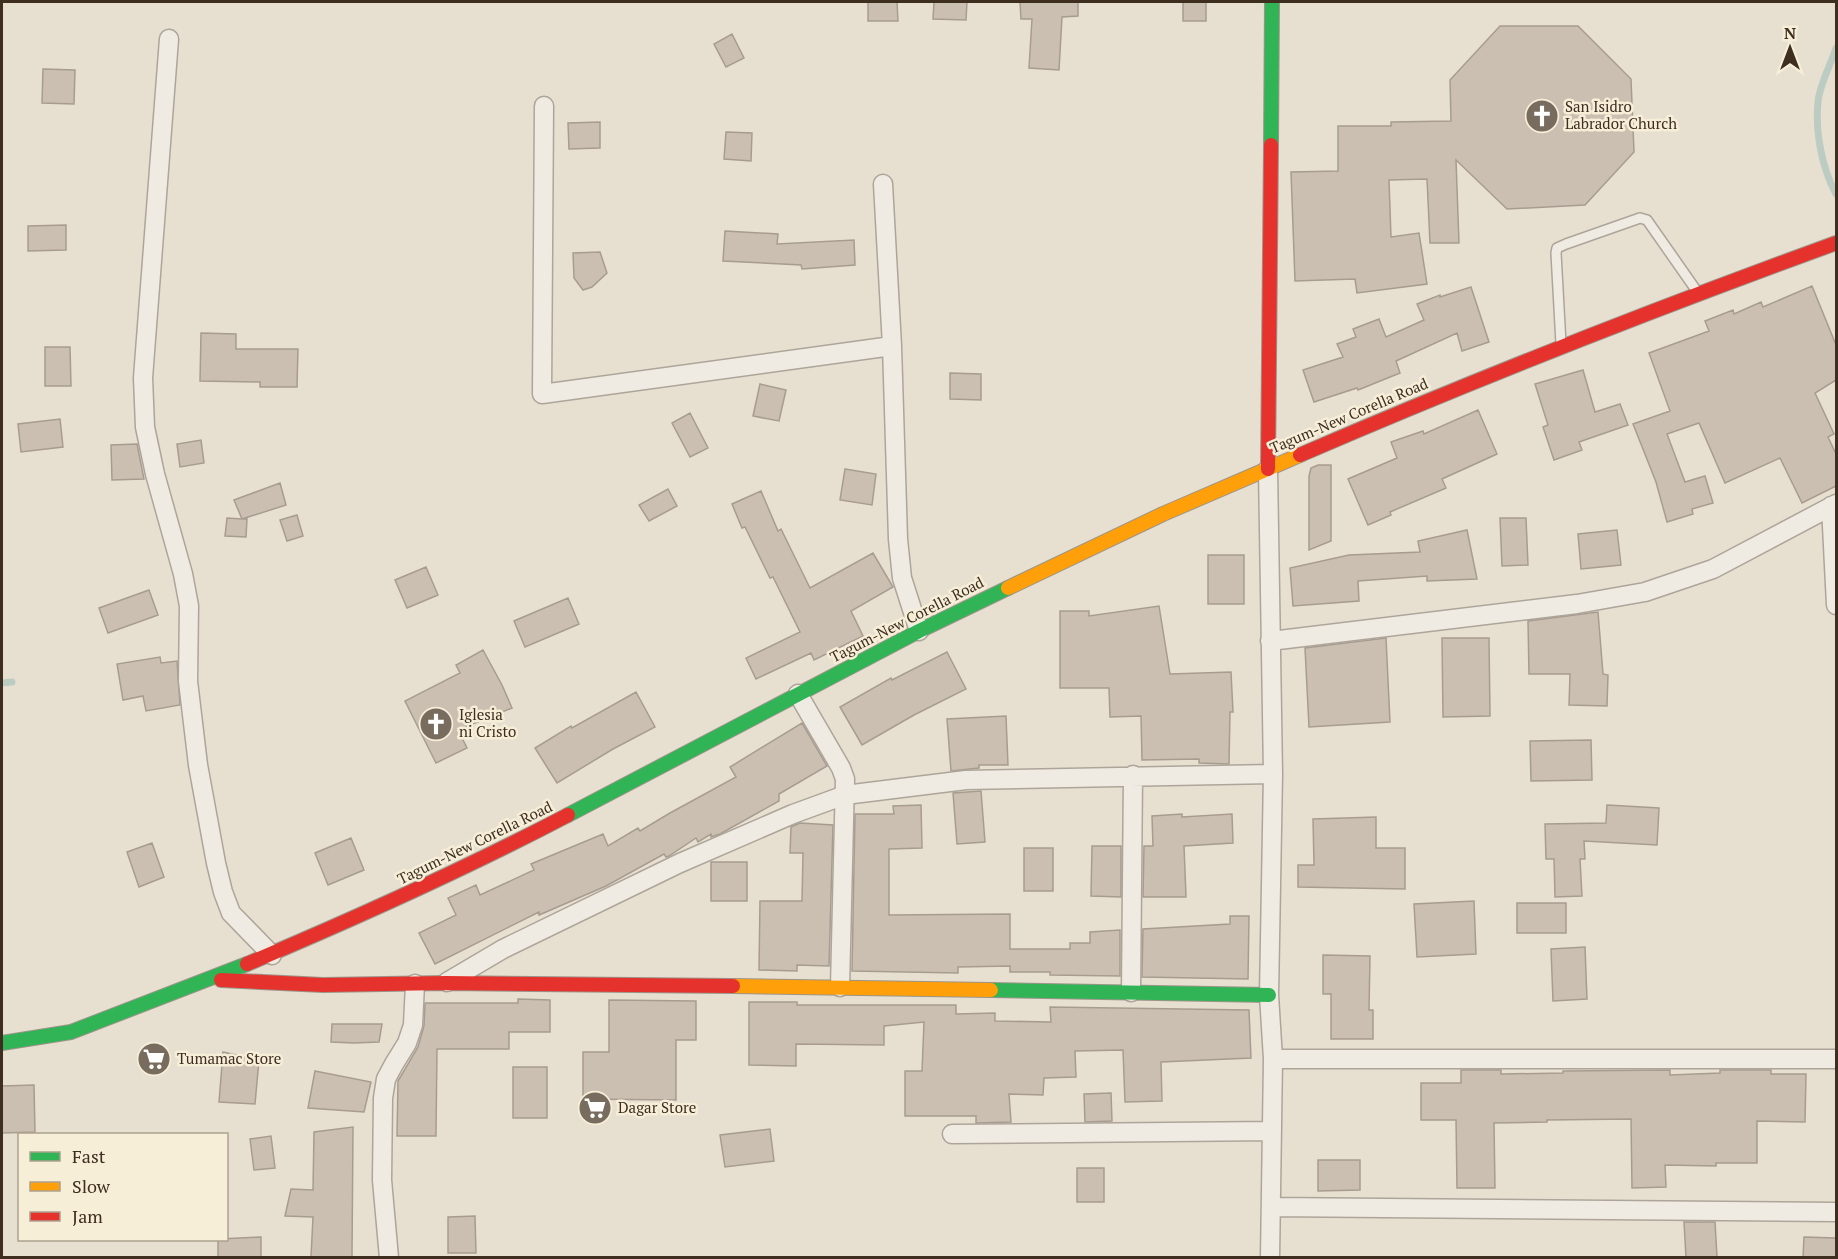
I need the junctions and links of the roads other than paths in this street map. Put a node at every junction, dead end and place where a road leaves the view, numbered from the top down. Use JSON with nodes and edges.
{"nodes":[{"id":1,"x":1272,"y":2,"type":"edge"},
{"id":2,"x":169,"y":39,"type":"dead end"},
{"id":3,"x":544,"y":106,"type":"dead end"},
{"id":4,"x":883,"y":184,"type":"dead end"},
{"id":5,"x":1833,"y":244,"type":"edge"},
{"id":6,"x":1699,"y":293,"type":"junction"},
{"id":7,"x":892,"y":346,"type":"junction"},
{"id":8,"x":1561,"y":347,"type":"junction"},
{"id":9,"x":1268,"y":469,"type":"junction"},
{"id":10,"x":1834,"y":505,"type":"edge"},
{"id":11,"x":1836,"y":605,"type":"edge"},
{"id":12,"x":919,"y":631,"type":"junction"},
{"id":13,"x":1270,"y":641,"type":"junction"},
{"id":14,"x":798,"y":694,"type":"junction"},
{"id":15,"x":1273,"y":774,"type":"junction"},
{"id":16,"x":1133,"y":775,"type":"junction"},
{"id":17,"x":845,"y":795,"type":"junction"},
{"id":18,"x":272,"y":955,"type":"junction"},
{"id":19,"x":212,"y":980,"type":"junction"},
{"id":20,"x":446,"y":983,"type":"junction"},
{"id":21,"x":415,"y":984,"type":"junction"},
{"id":22,"x":840,"y":987,"type":"junction"},
{"id":23,"x":1131,"y":992,"type":"junction"},
{"id":24,"x":1269,"y":995,"type":"junction"},
{"id":25,"x":2,"y":1042,"type":"edge"},
{"id":26,"x":1273,"y":1059,"type":"junction"},
{"id":27,"x":1836,"y":1059,"type":"edge"},
{"id":28,"x":1272,"y":1131,"type":"junction"},
{"id":29,"x":952,"y":1134,"type":"dead end"},
{"id":30,"x":1271,"y":1207,"type":"junction"},
{"id":31,"x":1836,"y":1212,"type":"edge"},
{"id":32,"x":389,"y":1257,"type":"edge"},
{"id":33,"x":1270,"y":1257,"type":"edge"}],
"edges":[{"from":1,"to":9,"type":"main road"},
{"from":2,"to":18,"type":"street"},
{"from":3,"to":7,"type":"street"},
{"from":4,"to":7,"type":"street"},
{"from":5,"to":6,"type":"main road","name":"Tagum-New Corella Road"},
{"from":6,"to":8,"type":"main road","name":"Tagum-New Corella Road"},
{"from":6,"to":8,"type":"lane"},
{"from":7,"to":12,"type":"street"},
{"from":8,"to":9,"type":"main road","name":"Tagum-New Corella Road"},
{"from":9,"to":12,"type":"main road","name":"Tagum-New Corella Road"},
{"from":9,"to":13,"type":"street"},
{"from":10,"to":11,"type":"street"},
{"from":10,"to":13,"type":"street"},
{"from":12,"to":14,"type":"main road","name":"Tagum-New Corella Road"},
{"from":13,"to":15,"type":"street"},
{"from":14,"to":17,"type":"street"},
{"from":14,"to":18,"type":"main road","name":"Tagum-New Corella Road"},
{"from":15,"to":16,"type":"street"},
{"from":15,"to":24,"type":"street"},
{"from":16,"to":17,"type":"street"},
{"from":16,"to":23,"type":"street"},
{"from":17,"to":20,"type":"street"},
{"from":17,"to":22,"type":"street"},
{"from":18,"to":19,"type":"main road","name":"Tagum-New Corella Road"},
{"from":19,"to":21,"type":"main road"},
{"from":19,"to":25,"type":"main road","name":"Tagum-New Corella Road"},
{"from":20,"to":21,"type":"main road"},
{"from":20,"to":22,"type":"main road"},
{"from":21,"to":32,"type":"street"},
{"from":22,"to":23,"type":"main road"},
{"from":23,"to":24,"type":"main road"},
{"from":24,"to":26,"type":"street"},
{"from":26,"to":27,"type":"street"},
{"from":26,"to":28,"type":"street"},
{"from":28,"to":29,"type":"street"},
{"from":28,"to":30,"type":"street"},
{"from":30,"to":31,"type":"street"},
{"from":30,"to":33,"type":"street"}]}
